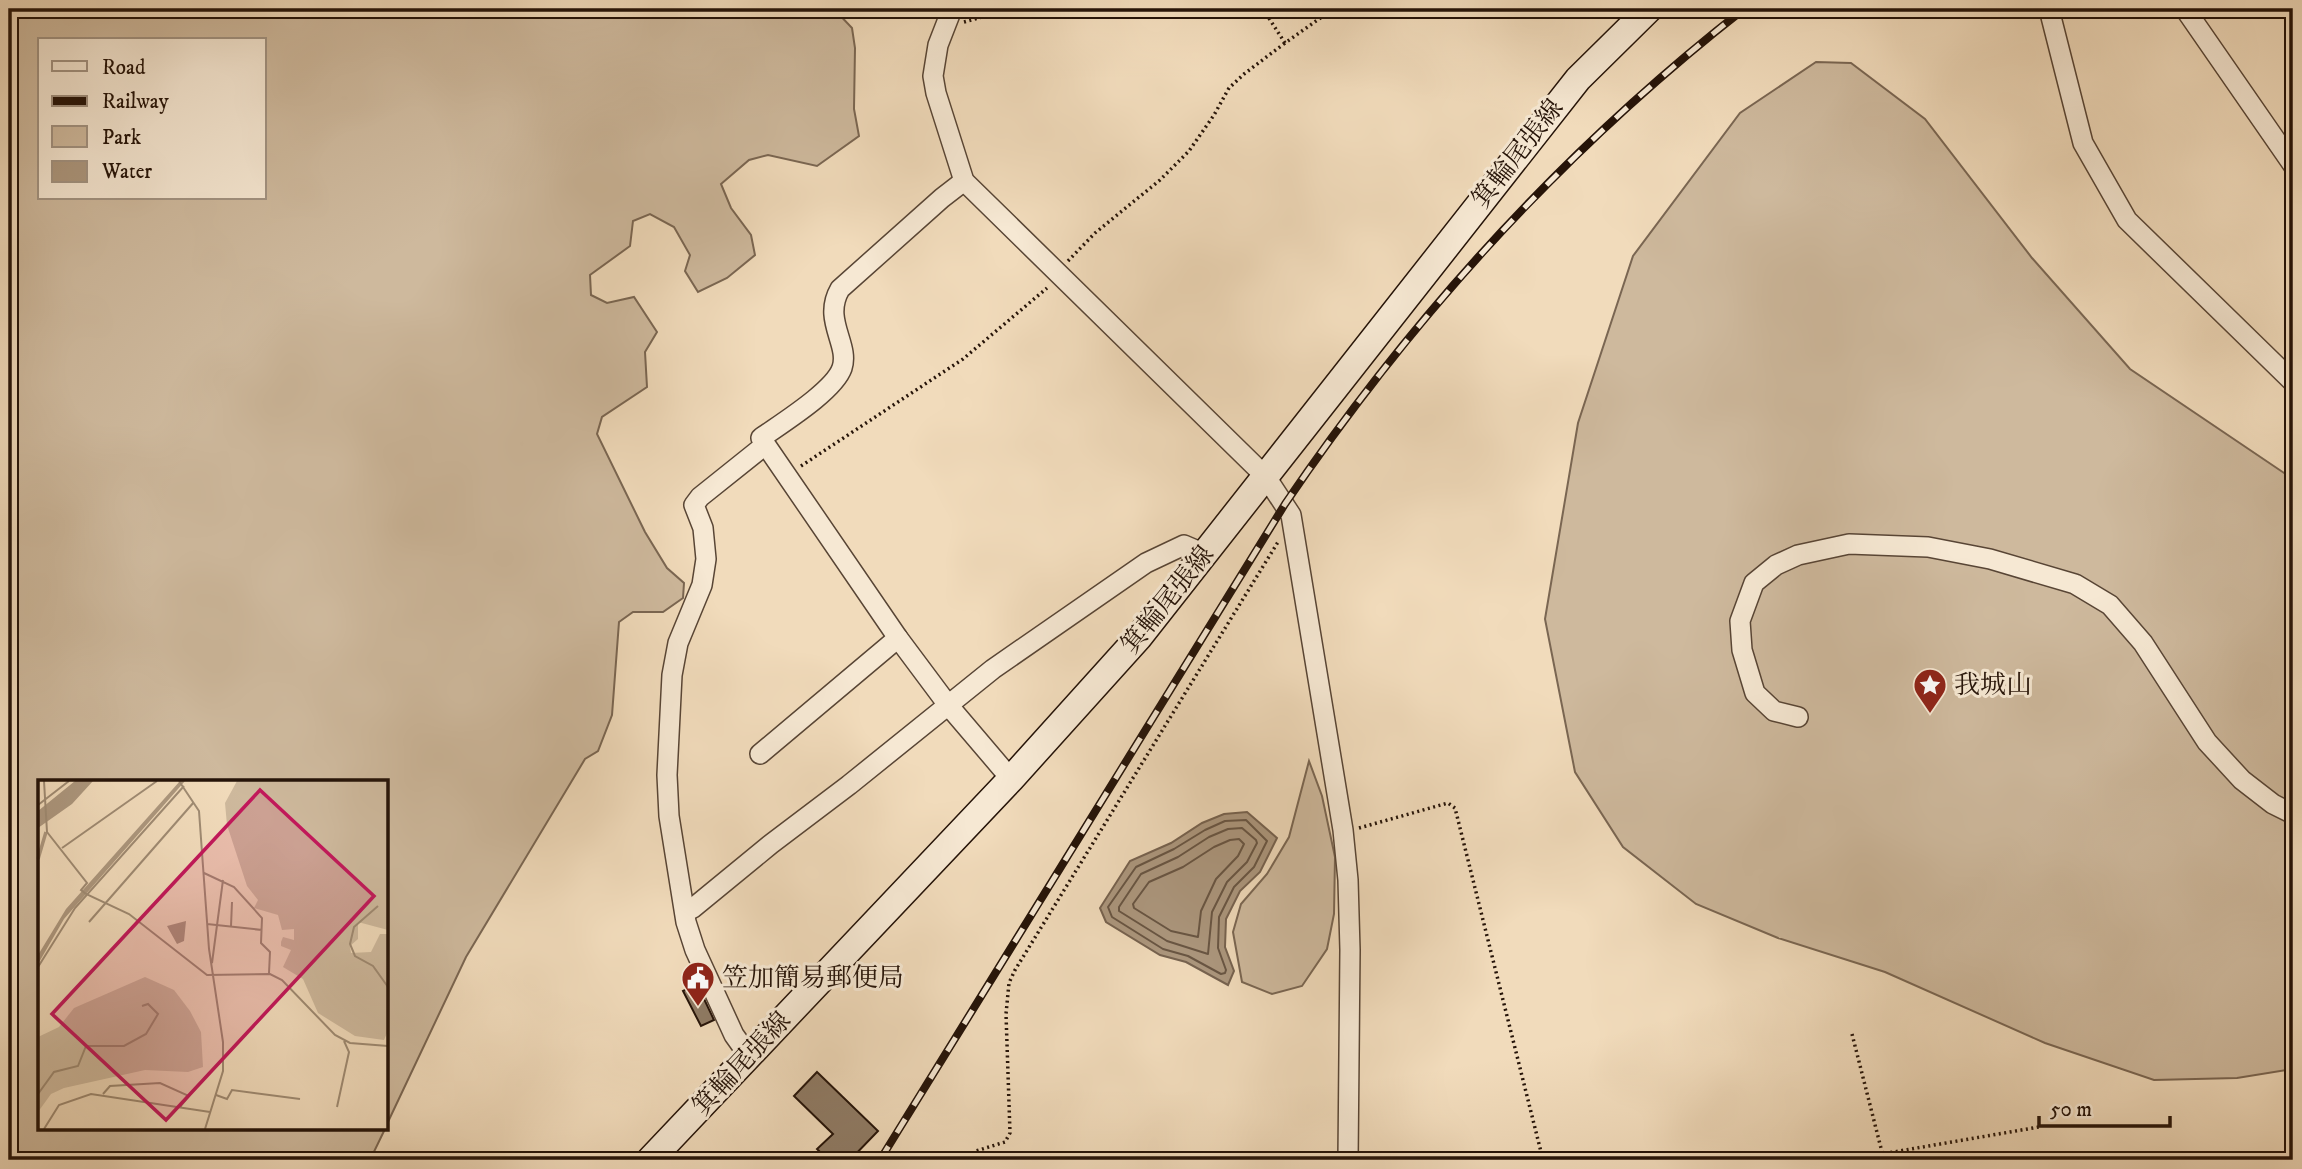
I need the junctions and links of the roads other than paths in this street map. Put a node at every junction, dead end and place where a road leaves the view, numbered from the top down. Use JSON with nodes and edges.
{"nodes":[{"id":1,"x":1649,"y":9,"type":"edge"},
{"id":2,"x":2049,"y":9,"type":"edge"},
{"id":3,"x":2185,"y":9,"type":"edge"},
{"id":4,"x":950,"y":15,"type":"edge"},
{"id":5,"x":2293,"y":165,"type":"edge"},
{"id":6,"x":964,"y":181,"type":"junction"},
{"id":7,"x":2293,"y":382,"type":"edge"},
{"id":8,"x":765,"y":445,"type":"junction"},
{"id":9,"x":1266,"y":477,"type":"junction"},
{"id":10,"x":1203,"y":556,"type":"junction"},
{"id":11,"x":898,"y":638,"type":"junction"},
{"id":12,"x":947,"y":705,"type":"junction"},
{"id":13,"x":1798,"y":716,"type":"dead end"},
{"id":14,"x":760,"y":754,"type":"dead end"},
{"id":15,"x":1011,"y":779,"type":"junction"},
{"id":16,"x":2293,"y":814,"type":"edge"},
{"id":17,"x":685,"y":912,"type":"junction"},
{"id":18,"x":750,"y":1056,"type":"junction"},
{"id":19,"x":650,"y":1160,"type":"edge"},
{"id":20,"x":1348,"y":1160,"type":"edge"}],
"edges":[{"from":1,"to":9,"type":"main road","name":"箕輪尾張線"},
{"from":2,"to":7,"type":"street"},
{"from":3,"to":5,"type":"street"},
{"from":4,"to":6,"type":"street"},
{"from":6,"to":8,"type":"street"},
{"from":6,"to":9,"type":"street"},
{"from":8,"to":11,"type":"street"},
{"from":8,"to":17,"type":"street"},
{"from":9,"to":10,"type":"main road","name":"箕輪尾張線"},
{"from":9,"to":20,"type":"street"},
{"from":10,"to":12,"type":"street"},
{"from":10,"to":15,"type":"main road","name":"箕輪尾張線"},
{"from":11,"to":12,"type":"street"},
{"from":11,"to":14,"type":"street"},
{"from":12,"to":15,"type":"street"},
{"from":12,"to":17,"type":"street"},
{"from":13,"to":16,"type":"street"},
{"from":15,"to":18,"type":"main road","name":"箕輪尾張線"},
{"from":17,"to":18,"type":"street"},
{"from":18,"to":19,"type":"main road","name":"箕輪尾張線"}]}
